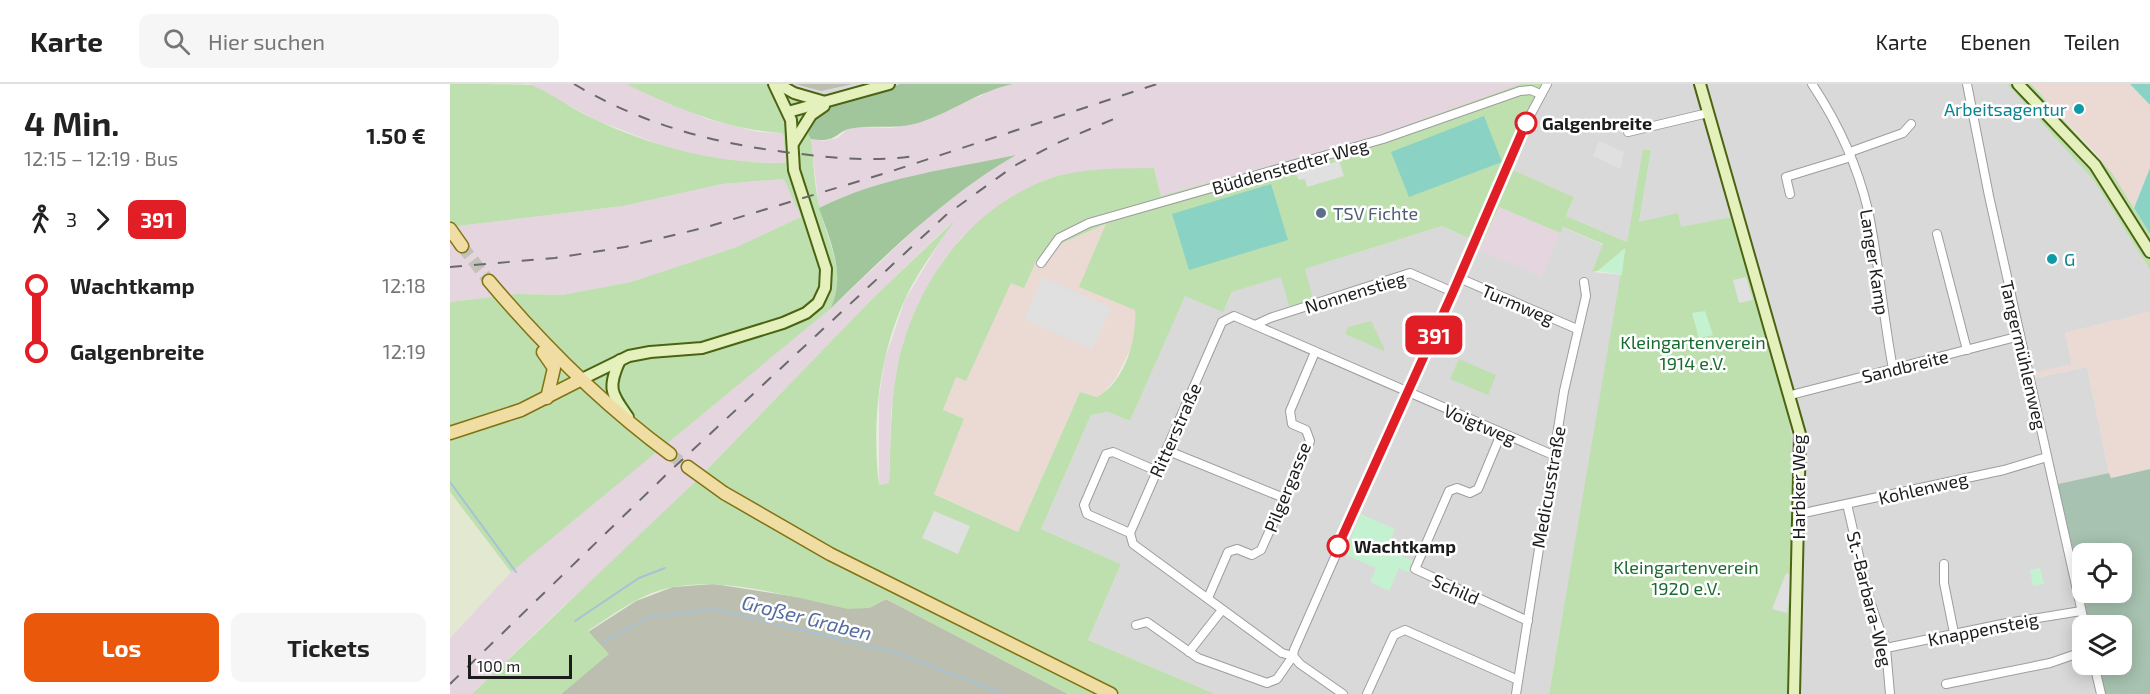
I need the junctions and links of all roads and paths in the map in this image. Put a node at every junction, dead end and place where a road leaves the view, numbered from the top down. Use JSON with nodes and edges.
{"nodes":[{"id":1,"x":774,"y":84,"type":"edge"},
{"id":2,"x":778,"y":84,"type":"edge"},
{"id":3,"x":889,"y":84,"type":"edge"},
{"id":4,"x":1547,"y":84,"type":"edge"},
{"id":5,"x":1700,"y":84,"type":"edge"},
{"id":6,"x":1812,"y":84,"type":"edge"},
{"id":7,"x":1967,"y":84,"type":"edge"},
{"id":8,"x":2018,"y":84,"type":"edge"},
{"id":9,"x":1540,"y":94,"type":"junction"},
{"id":10,"x":829,"y":102,"type":"junction"},
{"id":11,"x":788,"y":112,"type":"junction"},
{"id":12,"x":1708,"y":113,"type":"junction"},
{"id":13,"x":1911,"y":124,"type":"dead end"},
{"id":14,"x":1628,"y":132,"type":"dead end"},
{"id":15,"x":794,"y":142,"type":"junction"},
{"id":16,"x":1850,"y":155,"type":"junction"},
{"id":17,"x":1790,"y":194,"type":"dead end"},
{"id":18,"x":450,"y":229,"type":"edge"},
{"id":19,"x":1937,"y":234,"type":"dead end"},
{"id":20,"x":462,"y":246,"type":"tunnel mouth"},
{"id":21,"x":2150,"y":252,"type":"edge"},
{"id":22,"x":1041,"y":263,"type":"dead end"},
{"id":23,"x":1459,"y":278,"type":"junction"},
{"id":24,"x":489,"y":280,"type":"tunnel mouth"},
{"id":25,"x":1584,"y":282,"type":"dead end"},
{"id":26,"x":1453,"y":292,"type":"junction"},
{"id":27,"x":1255,"y":325,"type":"junction"},
{"id":28,"x":1577,"y":329,"type":"junction"},
{"id":29,"x":535,"y":334,"type":"junction"},
{"id":30,"x":2020,"y":336,"type":"junction"},
{"id":31,"x":1967,"y":350,"type":"junction"},
{"id":32,"x":1315,"y":352,"type":"junction"},
{"id":33,"x":620,"y":360,"type":"junction"},
{"id":34,"x":1893,"y":369,"type":"junction"},
{"id":35,"x":580,"y":380,"type":"junction"},
{"id":36,"x":1407,"y":392,"type":"junction"},
{"id":37,"x":1791,"y":395,"type":"junction"},
{"id":38,"x":547,"y":398,"type":"junction"},
{"id":39,"x":631,"y":423,"type":"junction"},
{"id":40,"x":450,"y":433,"type":"edge"},
{"id":41,"x":1502,"y":434,"type":"junction"},
{"id":42,"x":1166,"y":450,"type":"junction"},
{"id":43,"x":670,"y":454,"type":"tunnel mouth"},
{"id":44,"x":1553,"y":455,"type":"junction"},
{"id":45,"x":2047,"y":457,"type":"junction"},
{"id":46,"x":688,"y":467,"type":"tunnel mouth"},
{"id":47,"x":1156,"y":471,"type":"junction"},
{"id":48,"x":1284,"y":498,"type":"junction"},
{"id":49,"x":1847,"y":504,"type":"junction"},
{"id":50,"x":1799,"y":514,"type":"junction"},
{"id":51,"x":1130,"y":533,"type":"junction"},
{"id":52,"x":1944,"y":564,"type":"dead end"},
{"id":53,"x":1208,"y":598,"type":"junction"},
{"id":54,"x":1222,"y":610,"type":"junction"},
{"id":55,"x":2082,"y":611,"type":"junction"},
{"id":56,"x":2083,"y":615,"type":"edge"},
{"id":57,"x":1528,"y":621,"type":"junction"},
{"id":58,"x":1136,"y":625,"type":"dead end"},
{"id":59,"x":1953,"y":633,"type":"junction"},
{"id":60,"x":1886,"y":648,"type":"junction"},
{"id":61,"x":1189,"y":652,"type":"junction"},
{"id":62,"x":2072,"y":655,"type":"edge"},
{"id":63,"x":1293,"y":656,"type":"junction"},
{"id":64,"x":2097,"y":675,"type":"edge"},
{"id":65,"x":1518,"y":680,"type":"junction"},
{"id":66,"x":1946,"y":684,"type":"dead end"},
{"id":67,"x":1111,"y":694,"type":"edge"},
{"id":68,"x":1343,"y":694,"type":"edge"},
{"id":69,"x":1367,"y":694,"type":"edge"},
{"id":70,"x":1516,"y":694,"type":"edge"},
{"id":71,"x":1794,"y":694,"type":"edge"},
{"id":72,"x":1890,"y":694,"type":"edge"},
{"id":73,"x":2101,"y":694,"type":"edge"}],
"edges":[{"from":1,"to":11,"type":"main road"},
{"from":2,"to":10,"type":"main road"},
{"from":3,"to":10,"type":"main road"},
{"from":4,"to":9,"type":"street"},
{"from":5,"to":12,"type":"main road","name":"Harbker Weg"},
{"from":6,"to":16,"type":"street","name":"Langer Kamp"},
{"from":7,"to":30,"type":"street","name":"Tangermühlenweg"},
{"from":8,"to":21,"type":"main road"},
{"from":9,"to":22,"type":"street","name":"Büddenstedter Weg"},
{"from":9,"to":23,"type":"street"},
{"from":10,"to":11,"type":"main road"},
{"from":10,"to":15,"type":"main road"},
{"from":11,"to":15,"type":"main road"},
{"from":12,"to":14,"type":"street"},
{"from":12,"to":37,"type":"main road","name":"Harbker Weg"},
{"from":13,"to":16,"type":"street"},
{"from":15,"to":33,"type":"main road"},
{"from":16,"to":17,"type":"street"},
{"from":16,"to":34,"type":"street","name":"Langer Kamp"},
{"from":18,"to":20,"type":"main road"},
{"from":19,"to":31,"type":"street"},
{"from":23,"to":26,"type":"street"},
{"from":23,"to":28,"type":"street","name":"Turmweg"},
{"from":24,"to":29,"type":"main road"},
{"from":25,"to":28,"type":"street","name":"Medicusstraße"},
{"from":26,"to":27,"type":"street","name":"Nonnenstieg"},
{"from":26,"to":36,"type":"street"},
{"from":27,"to":32,"type":"street","name":"Ritterstraße"},
{"from":27,"to":42,"type":"street","name":"Ritterstraße"},
{"from":28,"to":44,"type":"street","name":"Medicusstraße"},
{"from":29,"to":35,"type":"main road"},
{"from":29,"to":38,"type":"main road"},
{"from":30,"to":31,"type":"street","name":"Sandbreite"},
{"from":30,"to":45,"type":"street","name":"Tangermühlenweg"},
{"from":31,"to":34,"type":"street","name":"Sandbreite"},
{"from":32,"to":36,"type":"street","name":"Ritterstraße"},
{"from":32,"to":48,"type":"street","name":"Pilgergasse"},
{"from":33,"to":35,"type":"main road"},
{"from":33,"to":39,"type":"main road"},
{"from":34,"to":37,"type":"street","name":"Sandbreite"},
{"from":35,"to":38,"type":"main road"},
{"from":35,"to":39,"type":"main road"},
{"from":36,"to":41,"type":"street","name":"Voigtweg"},
{"from":36,"to":63,"type":"street"},
{"from":37,"to":50,"type":"main road","name":"Harbker Weg"},
{"from":38,"to":40,"type":"main road"},
{"from":39,"to":43,"type":"main road"},
{"from":41,"to":44,"type":"street","name":"Voigtweg"},
{"from":41,"to":57,"type":"street","name":"Schild"},
{"from":42,"to":47,"type":"street","name":"Ritterstraße"},
{"from":42,"to":48,"type":"street"},
{"from":44,"to":57,"type":"street","name":"Medicusstraße"},
{"from":45,"to":49,"type":"street","name":"Kohlenweg"},
{"from":45,"to":55,"type":"street","name":"Tangermühlenweg"},
{"from":46,"to":67,"type":"main road"},
{"from":47,"to":51,"type":"street","name":"Ritterstraße"},
{"from":47,"to":51,"type":"street"},
{"from":48,"to":53,"type":"street","name":"Pilgergasse"},
{"from":49,"to":50,"type":"street","name":"Kohlenweg"},
{"from":49,"to":60,"type":"street","name":"St.-Barbara-Weg"},
{"from":50,"to":71,"type":"main road","name":"Harbker Weg"},
{"from":51,"to":53,"type":"street"},
{"from":52,"to":59,"type":"street"},
{"from":53,"to":54,"type":"street"},
{"from":54,"to":61,"type":"street"},
{"from":54,"to":63,"type":"street"},
{"from":55,"to":56,"type":"street","name":"Tangermühlenweg"},
{"from":55,"to":59,"type":"street","name":"Knappensteig"},
{"from":57,"to":65,"type":"street","name":"Medicusstraße"},
{"from":58,"to":61,"type":"street"},
{"from":59,"to":60,"type":"street","name":"Knappensteig"},
{"from":60,"to":72,"type":"street","name":"St.-Barbara-Weg"},
{"from":61,"to":63,"type":"street"},
{"from":62,"to":66,"type":"street"},
{"from":63,"to":68,"type":"street"},
{"from":64,"to":73,"type":"street"},
{"from":65,"to":69,"type":"street"},
{"from":65,"to":70,"type":"street","name":"Medicusstraße"}]}
